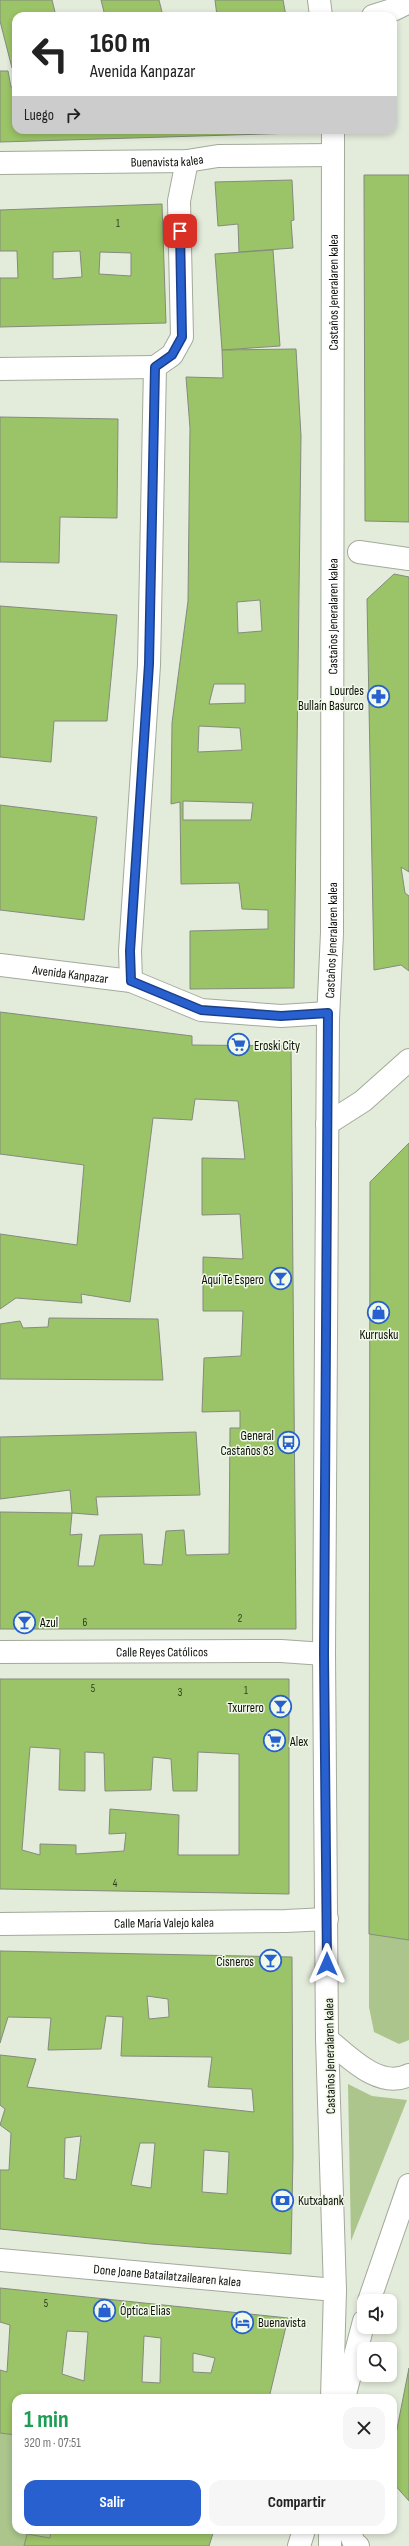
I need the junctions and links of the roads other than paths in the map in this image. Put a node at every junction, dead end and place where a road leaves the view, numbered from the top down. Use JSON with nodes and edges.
{"nodes":[{"id":1,"x":319,"y":0,"type":"edge"},
{"id":2,"x":409,"y":2,"type":"edge"},
{"id":3,"x":321,"y":12,"type":"edge"},
{"id":4,"x":386,"y":12,"type":"edge"},
{"id":5,"x":333,"y":134,"type":"edge"},
{"id":6,"x":333,"y":155,"type":"junction"},
{"id":7,"x":187,"y":161,"type":"junction"},
{"id":8,"x":0,"y":163,"type":"edge"},
{"id":9,"x":155,"y":367,"type":"junction"},
{"id":10,"x":0,"y":369,"type":"edge"},
{"id":11,"x":359,"y":552,"type":"dead end"},
{"id":12,"x":409,"y":559,"type":"edge"},
{"id":13,"x":0,"y":965,"type":"edge"},
{"id":14,"x":131,"y":981,"type":"junction"},
{"id":15,"x":328,"y":1013,"type":"junction"},
{"id":16,"x":409,"y":1060,"type":"edge"},
{"id":17,"x":327,"y":1124,"type":"junction"},
{"id":18,"x":0,"y":1652,"type":"edge"},
{"id":19,"x":324,"y":1654,"type":"junction"},
{"id":20,"x":327,"y":1919,"type":"junction"},
{"id":21,"x":0,"y":1924,"type":"edge"},
{"id":22,"x":328,"y":2039,"type":"junction"},
{"id":23,"x":409,"y":2075,"type":"edge"},
{"id":24,"x":409,"y":2185,"type":"edge"},
{"id":25,"x":0,"y":2260,"type":"edge"},
{"id":26,"x":335,"y":2290,"type":"junction"},
{"id":27,"x":371,"y":2294,"type":"edge"},
{"id":28,"x":361,"y":2334,"type":"edge"},
{"id":29,"x":332,"y":2394,"type":"edge"},
{"id":30,"x":345,"y":2394,"type":"edge"},
{"id":31,"x":303,"y":2534,"type":"edge"},
{"id":32,"x":330,"y":2534,"type":"edge"},
{"id":33,"x":351,"y":2534,"type":"edge"},
{"id":34,"x":299,"y":2546,"type":"edge"},
{"id":35,"x":330,"y":2546,"type":"edge"},
{"id":36,"x":358,"y":2546,"type":"edge"}],
"edges":[{"from":1,"to":3,"type":"street"},
{"from":2,"to":4,"type":"street"},
{"from":5,"to":6,"type":"street","name":"Castaños Jeneralaren kalea"},
{"from":6,"to":7,"type":"street","name":"Buenavista kalea"},
{"from":6,"to":15,"type":"street","name":"Castaños Jeneralaren kalea"},
{"from":7,"to":8,"type":"street","name":"Buenavista kalea"},
{"from":7,"to":9,"type":"street"},
{"from":9,"to":10,"type":"street"},
{"from":9,"to":14,"type":"street"},
{"from":11,"to":12,"type":"street"},
{"from":13,"to":14,"type":"street","name":"Avenida Kanpazar"},
{"from":14,"to":15,"type":"street","name":"Avenida Kanpazar"},
{"from":15,"to":17,"type":"street","name":"Castaños Jeneralaren kalea"},
{"from":16,"to":17,"type":"street"},
{"from":17,"to":19,"type":"street","name":"Castaños Jeneralaren kalea"},
{"from":18,"to":19,"type":"street","name":"Calle Reyes Católicos"},
{"from":19,"to":20,"type":"street","name":"Castaños Jeneralaren kalea"},
{"from":20,"to":21,"type":"street","name":"Calle María Valejo kalea"},
{"from":20,"to":22,"type":"street","name":"Castaños Jeneralaren kalea"},
{"from":22,"to":23,"type":"street"},
{"from":22,"to":26,"type":"street","name":"Castaños Jeneralaren kalea"},
{"from":24,"to":27,"type":"street"},
{"from":25,"to":26,"type":"street","name":"Done Joane Batailatzailearen kalea"},
{"from":26,"to":29,"type":"street","name":"Castaños Jeneralaren kalea"},
{"from":28,"to":30,"type":"street"},
{"from":31,"to":34,"type":"street"},
{"from":32,"to":35,"type":"street"},
{"from":33,"to":36,"type":"street"}]}
